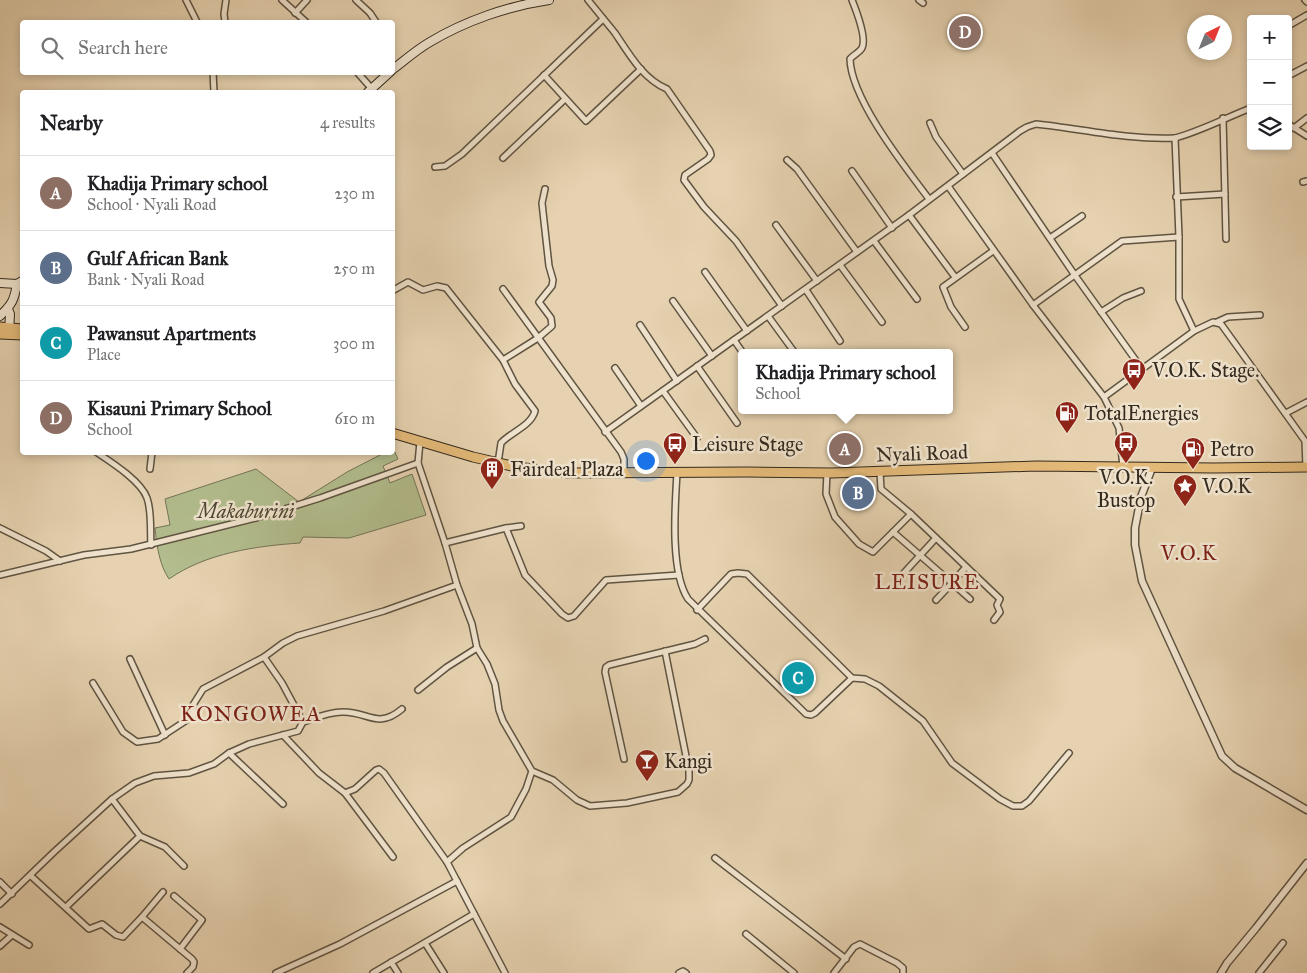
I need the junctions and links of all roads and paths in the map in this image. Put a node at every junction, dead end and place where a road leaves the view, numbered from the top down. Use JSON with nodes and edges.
{"nodes":[{"id":1,"x":186,"y":0,"type":"edge"},
{"id":2,"x":226,"y":0,"type":"edge"},
{"id":3,"x":282,"y":0,"type":"edge"},
{"id":4,"x":307,"y":0,"type":"edge"},
{"id":5,"x":356,"y":0,"type":"edge"},
{"id":6,"x":549,"y":0,"type":"edge"},
{"id":7,"x":588,"y":0,"type":"edge"},
{"id":8,"x":852,"y":0,"type":"edge"},
{"id":9,"x":295,"y":13,"type":"junction"},
{"id":10,"x":1307,"y":15,"type":"edge"},
{"id":11,"x":603,"y":19,"type":"junction"},
{"id":12,"x":196,"y":20,"type":"edge"},
{"id":13,"x":225,"y":20,"type":"edge"},
{"id":14,"x":304,"y":20,"type":"edge"},
{"id":15,"x":375,"y":20,"type":"edge"},
{"id":16,"x":1292,"y":24,"type":"edge"},
{"id":17,"x":1307,"y":66,"type":"edge"},
{"id":18,"x":395,"y":68,"type":"edge"},
{"id":19,"x":641,"y":69,"type":"junction"},
{"id":20,"x":1292,"y":74,"type":"edge"},
{"id":21,"x":212,"y":75,"type":"edge"},
{"id":22,"x":359,"y":75,"type":"edge"},
{"id":23,"x":387,"y":75,"type":"edge"},
{"id":24,"x":544,"y":75,"type":"junction"},
{"id":25,"x":214,"y":90,"type":"edge"},
{"id":26,"x":369,"y":90,"type":"edge"},
{"id":27,"x":371,"y":90,"type":"edge"},
{"id":28,"x":565,"y":99,"type":"junction"},
{"id":29,"x":1247,"y":109,"type":"edge"},
{"id":30,"x":1223,"y":118,"type":"junction"},
{"id":31,"x":1307,"y":118,"type":"edge"},
{"id":32,"x":930,"y":123,"type":"dead end"},
{"id":33,"x":1292,"y":126,"type":"edge"},
{"id":34,"x":1292,"y":127,"type":"edge"},
{"id":35,"x":1307,"y":136,"type":"edge"},
{"id":36,"x":1175,"y":138,"type":"junction"},
{"id":37,"x":992,"y":153,"type":"junction"},
{"id":38,"x":503,"y":158,"type":"dead end"},
{"id":39,"x":787,"y":160,"type":"dead end"},
{"id":40,"x":435,"y":167,"type":"dead end"},
{"id":41,"x":852,"y":171,"type":"dead end"},
{"id":42,"x":963,"y":174,"type":"junction"},
{"id":43,"x":948,"y":186,"type":"junction"},
{"id":44,"x":545,"y":189,"type":"dead end"},
{"id":45,"x":1225,"y":194,"type":"junction"},
{"id":46,"x":1176,"y":196,"type":"junction"},
{"id":47,"x":929,"y":199,"type":"junction"},
{"id":48,"x":909,"y":216,"type":"junction"},
{"id":49,"x":1082,"y":216,"type":"dead end"},
{"id":50,"x":776,"y":225,"type":"dead end"},
{"id":51,"x":892,"y":228,"type":"junction"},
{"id":52,"x":1179,"y":237,"type":"junction"},
{"id":53,"x":1050,"y":238,"type":"junction"},
{"id":54,"x":1226,"y":239,"type":"dead end"},
{"id":55,"x":874,"y":241,"type":"junction"},
{"id":56,"x":993,"y":251,"type":"junction"},
{"id":57,"x":857,"y":252,"type":"junction"},
{"id":58,"x":840,"y":265,"type":"junction"},
{"id":59,"x":705,"y":272,"type":"dead end"},
{"id":60,"x":1074,"y":274,"type":"junction"},
{"id":61,"x":955,"y":277,"type":"junction"},
{"id":62,"x":817,"y":281,"type":"junction"},
{"id":63,"x":20,"y":282,"type":"edge"},
{"id":64,"x":0,"y":283,"type":"edge"},
{"id":65,"x":395,"y":289,"type":"edge"},
{"id":66,"x":503,"y":289,"type":"dead end"},
{"id":67,"x":806,"y":290,"type":"junction"},
{"id":68,"x":1141,"y":291,"type":"dead end"},
{"id":69,"x":917,"y":299,"type":"dead end"},
{"id":70,"x":673,"y":301,"type":"dead end"},
{"id":71,"x":1033,"y":305,"type":"junction"},
{"id":72,"x":782,"y":306,"type":"junction"},
{"id":73,"x":8,"y":309,"type":"junction"},
{"id":74,"x":1102,"y":312,"type":"junction"},
{"id":75,"x":1260,"y":314,"type":"dead end"},
{"id":76,"x":0,"y":316,"type":"edge"},
{"id":77,"x":768,"y":316,"type":"junction"},
{"id":78,"x":882,"y":322,"type":"dead end"},
{"id":79,"x":1217,"y":322,"type":"junction"},
{"id":80,"x":640,"y":326,"type":"dead end"},
{"id":81,"x":0,"y":327,"type":"edge"},
{"id":82,"x":965,"y":327,"type":"dead end"},
{"id":83,"x":20,"y":329,"type":"edge"},
{"id":84,"x":747,"y":331,"type":"junction"},
{"id":85,"x":1194,"y":331,"type":"junction"},
{"id":86,"x":6,"y":332,"type":"edge"},
{"id":87,"x":20,"y":335,"type":"edge"},
{"id":88,"x":538,"y":338,"type":"junction"},
{"id":89,"x":734,"y":340,"type":"junction"},
{"id":90,"x":840,"y":341,"type":"dead end"},
{"id":91,"x":740,"y":349,"type":"edge"},
{"id":92,"x":792,"y":349,"type":"edge"},
{"id":93,"x":712,"y":356,"type":"junction"},
{"id":94,"x":503,"y":360,"type":"junction"},
{"id":95,"x":697,"y":366,"type":"junction"},
{"id":96,"x":615,"y":368,"type":"dead end"},
{"id":97,"x":1142,"y":369,"type":"junction"},
{"id":98,"x":677,"y":381,"type":"junction"},
{"id":99,"x":662,"y":391,"type":"junction"},
{"id":100,"x":1104,"y":397,"type":"junction"},
{"id":101,"x":1307,"y":402,"type":"edge"},
{"id":102,"x":641,"y":406,"type":"junction"},
{"id":103,"x":1286,"y":414,"type":"junction"},
{"id":104,"x":737,"y":423,"type":"dead end"},
{"id":105,"x":1307,"y":431,"type":"edge"},
{"id":106,"x":605,"y":432,"type":"junction"},
{"id":107,"x":395,"y":434,"type":"edge"},
{"id":108,"x":1300,"y":434,"type":"junction"},
{"id":109,"x":697,"y":438,"type":"dead end"},
{"id":110,"x":420,"y":442,"type":"junction"},
{"id":111,"x":100,"y":455,"type":"edge"},
{"id":112,"x":152,"y":455,"type":"edge"},
{"id":113,"x":418,"y":463,"type":"junction"},
{"id":114,"x":498,"y":463,"type":"junction"},
{"id":115,"x":1123,"y":467,"type":"junction"},
{"id":116,"x":1307,"y":467,"type":"edge"},
{"id":117,"x":1152,"y":468,"type":"junction"},
{"id":118,"x":150,"y":469,"type":"dead end"},
{"id":119,"x":880,"y":472,"type":"junction"},
{"id":120,"x":624,"y":473,"type":"junction"},
{"id":121,"x":677,"y":473,"type":"junction"},
{"id":122,"x":827,"y":473,"type":"junction"},
{"id":123,"x":911,"y":514,"type":"junction"},
{"id":124,"x":521,"y":526,"type":"dead end"},
{"id":125,"x":0,"y":528,"type":"edge"},
{"id":126,"x":506,"y":528,"type":"junction"},
{"id":127,"x":893,"y":532,"type":"junction"},
{"id":128,"x":936,"y":538,"type":"junction"},
{"id":129,"x":445,"y":543,"type":"junction"},
{"id":130,"x":151,"y":545,"type":"junction"},
{"id":131,"x":919,"y":555,"type":"junction"},
{"id":132,"x":60,"y":561,"type":"junction"},
{"id":133,"x":966,"y":567,"type":"junction"},
{"id":134,"x":903,"y":574,"type":"dead end"},
{"id":135,"x":0,"y":575,"type":"edge"},
{"id":136,"x":679,"y":575,"type":"junction"},
{"id":137,"x":952,"y":583,"type":"junction"},
{"id":138,"x":457,"y":586,"type":"junction"},
{"id":139,"x":970,"y":599,"type":"dead end"},
{"id":140,"x":936,"y":600,"type":"dead end"},
{"id":141,"x":697,"y":610,"type":"junction"},
{"id":142,"x":994,"y":620,"type":"dead end"},
{"id":143,"x":705,"y":639,"type":"dead end"},
{"id":144,"x":477,"y":648,"type":"junction"},
{"id":145,"x":664,"y":651,"type":"junction"},
{"id":146,"x":264,"y":657,"type":"junction"},
{"id":147,"x":130,"y":659,"type":"dead end"},
{"id":148,"x":852,"y":678,"type":"junction"},
{"id":149,"x":93,"y":683,"type":"dead end"},
{"id":150,"x":418,"y":690,"type":"dead end"},
{"id":151,"x":402,"y":709,"type":"dead end"},
{"id":152,"x":303,"y":722,"type":"junction"},
{"id":153,"x":165,"y":735,"type":"junction"},
{"id":154,"x":282,"y":735,"type":"junction"},
{"id":155,"x":1069,"y":753,"type":"dead end"},
{"id":156,"x":229,"y":754,"type":"junction"},
{"id":157,"x":624,"y":759,"type":"dead end"},
{"id":158,"x":532,"y":771,"type":"junction"},
{"id":159,"x":345,"y":794,"type":"junction"},
{"id":160,"x":112,"y":799,"type":"junction"},
{"id":161,"x":283,"y":804,"type":"dead end"},
{"id":162,"x":1307,"y":810,"type":"edge"},
{"id":163,"x":140,"y":836,"type":"junction"},
{"id":164,"x":393,"y":857,"type":"dead end"},
{"id":165,"x":715,"y":858,"type":"dead end"},
{"id":166,"x":447,"y":862,"type":"junction"},
{"id":167,"x":1307,"y":863,"type":"edge"},
{"id":168,"x":184,"y":866,"type":"dead end"},
{"id":169,"x":31,"y":876,"type":"junction"},
{"id":170,"x":456,"y":881,"type":"junction"},
{"id":171,"x":0,"y":882,"type":"edge"},
{"id":172,"x":162,"y":892,"type":"dead end"},
{"id":173,"x":12,"y":894,"type":"junction"},
{"id":174,"x":174,"y":896,"type":"dead end"},
{"id":175,"x":0,"y":904,"type":"edge"},
{"id":176,"x":66,"y":907,"type":"junction"},
{"id":177,"x":474,"y":914,"type":"junction"},
{"id":178,"x":142,"y":917,"type":"junction"},
{"id":179,"x":0,"y":927,"type":"edge"},
{"id":180,"x":746,"y":934,"type":"dead end"},
{"id":181,"x":12,"y":935,"type":"junction"},
{"id":182,"x":425,"y":943,"type":"junction"},
{"id":183,"x":1283,"y":943,"type":"dead end"},
{"id":184,"x":29,"y":945,"type":"dead end"},
{"id":185,"x":0,"y":946,"type":"edge"},
{"id":186,"x":180,"y":949,"type":"junction"},
{"id":187,"x":846,"y":959,"type":"junction"},
{"id":188,"x":391,"y":962,"type":"junction"},
{"id":189,"x":187,"y":973,"type":"edge"},
{"id":190,"x":276,"y":973,"type":"edge"},
{"id":191,"x":373,"y":973,"type":"edge"},
{"id":192,"x":398,"y":973,"type":"edge"},
{"id":193,"x":444,"y":973,"type":"edge"},
{"id":194,"x":505,"y":973,"type":"edge"},
{"id":195,"x":680,"y":973,"type":"edge"},
{"id":196,"x":686,"y":973,"type":"edge"},
{"id":197,"x":794,"y":973,"type":"edge"},
{"id":198,"x":834,"y":973,"type":"edge"},
{"id":199,"x":903,"y":973,"type":"edge"},
{"id":200,"x":1221,"y":973,"type":"edge"},
{"id":201,"x":1259,"y":973,"type":"edge"}],
"edges":[{"from":1,"to":12,"type":"street"},
{"from":2,"to":13,"type":"street"},
{"from":3,"to":9,"type":"street"},
{"from":4,"to":9,"type":"street"},
{"from":5,"to":15,"type":"street"},
{"from":6,"to":18,"type":"main road"},
{"from":7,"to":11,"type":"street"},
{"from":8,"to":47,"type":"street"},
{"from":9,"to":14,"type":"street"},
{"from":10,"to":16,"type":"street"},
{"from":11,"to":19,"type":"street"},
{"from":11,"to":24,"type":"street"},
{"from":17,"to":20,"type":"street"},
{"from":19,"to":28,"type":"street"},
{"from":19,"to":72,"type":"street"},
{"from":21,"to":25,"type":"street"},
{"from":22,"to":26,"type":"street"},
{"from":23,"to":27,"type":"main road"},
{"from":24,"to":28,"type":"street"},
{"from":24,"to":40,"type":"street"},
{"from":28,"to":38,"type":"street"},
{"from":29,"to":30,"type":"street"},
{"from":30,"to":36,"type":"street"},
{"from":30,"to":45,"type":"street"},
{"from":31,"to":33,"type":"street"},
{"from":32,"to":42,"type":"street"},
{"from":34,"to":35,"type":"street"},
{"from":36,"to":37,"type":"street"},
{"from":36,"to":46,"type":"street"},
{"from":37,"to":42,"type":"street"},
{"from":37,"to":53,"type":"street"},
{"from":39,"to":57,"type":"street"},
{"from":41,"to":51,"type":"street"},
{"from":42,"to":43,"type":"street"},
{"from":43,"to":47,"type":"street"},
{"from":43,"to":56,"type":"street"},
{"from":44,"to":88,"type":"street"},
{"from":45,"to":46,"type":"street"},
{"from":45,"to":54,"type":"street"},
{"from":46,"to":52,"type":"street"},
{"from":47,"to":48,"type":"street"},
{"from":48,"to":51,"type":"street"},
{"from":48,"to":61,"type":"street"},
{"from":49,"to":53,"type":"street"},
{"from":50,"to":62,"type":"street"},
{"from":51,"to":55,"type":"street"},
{"from":52,"to":60,"type":"street"},
{"from":52,"to":85,"type":"street"},
{"from":53,"to":60,"type":"street"},
{"from":55,"to":57,"type":"street"},
{"from":55,"to":69,"type":"street"},
{"from":56,"to":61,"type":"street"},
{"from":56,"to":71,"type":"street"},
{"from":57,"to":58,"type":"street"},
{"from":58,"to":62,"type":"street"},
{"from":58,"to":78,"type":"street"},
{"from":59,"to":84,"type":"street"},
{"from":60,"to":71,"type":"street"},
{"from":60,"to":74,"type":"street"},
{"from":61,"to":82,"type":"street"},
{"from":62,"to":67,"type":"street"},
{"from":63,"to":64,"type":"main road"},
{"from":63,"to":73,"type":"main road"},
{"from":65,"to":94,"type":"street"},
{"from":66,"to":88,"type":"street"},
{"from":67,"to":72,"type":"street"},
{"from":67,"to":90,"type":"street"},
{"from":68,"to":74,"type":"street"},
{"from":70,"to":93,"type":"street"},
{"from":71,"to":100,"type":"street"},
{"from":72,"to":77,"type":"street"},
{"from":73,"to":76,"type":"main road"},
{"from":73,"to":86,"type":"main road"},
{"from":74,"to":97,"type":"street"},
{"from":75,"to":79,"type":"street"},
{"from":77,"to":84,"type":"street"},
{"from":77,"to":92,"type":"street"},
{"from":79,"to":85,"type":"street"},
{"from":79,"to":103,"type":"street"},
{"from":80,"to":98,"type":"street"},
{"from":81,"to":86,"type":"highway"},
{"from":83,"to":86,"type":"highway"},
{"from":84,"to":89,"type":"street"},
{"from":85,"to":97,"type":"street"},
{"from":86,"to":87,"type":"highway"},
{"from":88,"to":94,"type":"street"},
{"from":88,"to":106,"type":"street"},
{"from":89,"to":91,"type":"street"},
{"from":89,"to":93,"type":"street"},
{"from":93,"to":95,"type":"street"},
{"from":94,"to":114,"type":"street"},
{"from":95,"to":98,"type":"street"},
{"from":95,"to":104,"type":"street"},
{"from":96,"to":102,"type":"street"},
{"from":97,"to":100,"type":"street"},
{"from":98,"to":99,"type":"street"},
{"from":99,"to":102,"type":"street"},
{"from":99,"to":109,"type":"street"},
{"from":100,"to":115,"type":"street"},
{"from":101,"to":103,"type":"street"},
{"from":102,"to":106,"type":"street"},
{"from":103,"to":108,"type":"street"},
{"from":105,"to":108,"type":"street"},
{"from":106,"to":120,"type":"street"},
{"from":107,"to":110,"type":"highway","name":"Nyali Road"},
{"from":108,"to":116,"type":"street"},
{"from":110,"to":113,"type":"street"},
{"from":110,"to":114,"type":"highway","name":"Nyali Road"},
{"from":111,"to":130,"type":"street"},
{"from":112,"to":118,"type":"street"},
{"from":113,"to":129,"type":"street"},
{"from":113,"to":130,"type":"street"},
{"from":114,"to":120,"type":"highway","name":"Nyali Road"},
{"from":115,"to":117,"type":"highway","name":"Nyali Road"},
{"from":115,"to":119,"type":"highway","name":"Nyali Road"},
{"from":116,"to":117,"type":"highway","name":"Nyali Road"},
{"from":117,"to":162,"type":"street"},
{"from":119,"to":122,"type":"highway","name":"Nyali Road"},
{"from":119,"to":123,"type":"street"},
{"from":120,"to":121,"type":"highway","name":"Nyali Road"},
{"from":121,"to":122,"type":"highway","name":"Nyali Road"},
{"from":121,"to":136,"type":"street"},
{"from":122,"to":127,"type":"street"},
{"from":123,"to":127,"type":"street"},
{"from":123,"to":128,"type":"street"},
{"from":124,"to":126,"type":"street"},
{"from":125,"to":132,"type":"street"},
{"from":126,"to":129,"type":"street"},
{"from":126,"to":136,"type":"street"},
{"from":127,"to":131,"type":"street"},
{"from":128,"to":131,"type":"street"},
{"from":128,"to":133,"type":"street"},
{"from":129,"to":138,"type":"street"},
{"from":130,"to":132,"type":"street"},
{"from":131,"to":134,"type":"street"},
{"from":131,"to":137,"type":"street"},
{"from":132,"to":135,"type":"street"},
{"from":133,"to":137,"type":"street"},
{"from":133,"to":142,"type":"street"},
{"from":136,"to":141,"type":"street"},
{"from":137,"to":139,"type":"street"},
{"from":137,"to":140,"type":"street"},
{"from":138,"to":144,"type":"street"},
{"from":138,"to":146,"type":"street"},
{"from":141,"to":148,"type":"street"},
{"from":141,"to":148,"type":"street"},
{"from":143,"to":145,"type":"street"},
{"from":144,"to":150,"type":"street"},
{"from":144,"to":158,"type":"street"},
{"from":145,"to":157,"type":"street"},
{"from":145,"to":158,"type":"street"},
{"from":146,"to":152,"type":"street"},
{"from":146,"to":153,"type":"street"},
{"from":147,"to":153,"type":"street"},
{"from":148,"to":155,"type":"street"},
{"from":149,"to":153,"type":"street"},
{"from":151,"to":152,"type":"street"},
{"from":152,"to":154,"type":"street"},
{"from":154,"to":156,"type":"street"},
{"from":154,"to":159,"type":"street"},
{"from":156,"to":160,"type":"street"},
{"from":156,"to":161,"type":"street"},
{"from":158,"to":166,"type":"street"},
{"from":159,"to":164,"type":"street"},
{"from":159,"to":166,"type":"street"},
{"from":160,"to":163,"type":"street"},
{"from":160,"to":169,"type":"street"},
{"from":163,"to":168,"type":"street"},
{"from":163,"to":176,"type":"street"},
{"from":165,"to":187,"type":"street"},
{"from":166,"to":170,"type":"street"},
{"from":167,"to":200,"type":"street"},
{"from":169,"to":173,"type":"street"},
{"from":169,"to":176,"type":"street"},
{"from":170,"to":177,"type":"street"},
{"from":170,"to":190,"type":"street"},
{"from":171,"to":173,"type":"street"},
{"from":172,"to":178,"type":"street"},
{"from":173,"to":175,"type":"street"},
{"from":174,"to":186,"type":"street"},
{"from":176,"to":178,"type":"street"},
{"from":177,"to":182,"type":"street"},
{"from":177,"to":194,"type":"street"},
{"from":178,"to":186,"type":"street"},
{"from":179,"to":181,"type":"street"},
{"from":180,"to":197,"type":"street"},
{"from":181,"to":184,"type":"street"},
{"from":181,"to":185,"type":"street"},
{"from":182,"to":188,"type":"street"},
{"from":182,"to":193,"type":"street"},
{"from":183,"to":201,"type":"street"},
{"from":186,"to":189,"type":"street"},
{"from":187,"to":198,"type":"street"},
{"from":187,"to":199,"type":"street"},
{"from":188,"to":191,"type":"street"},
{"from":188,"to":192,"type":"street"},
{"from":195,"to":196,"type":"street"}]}
